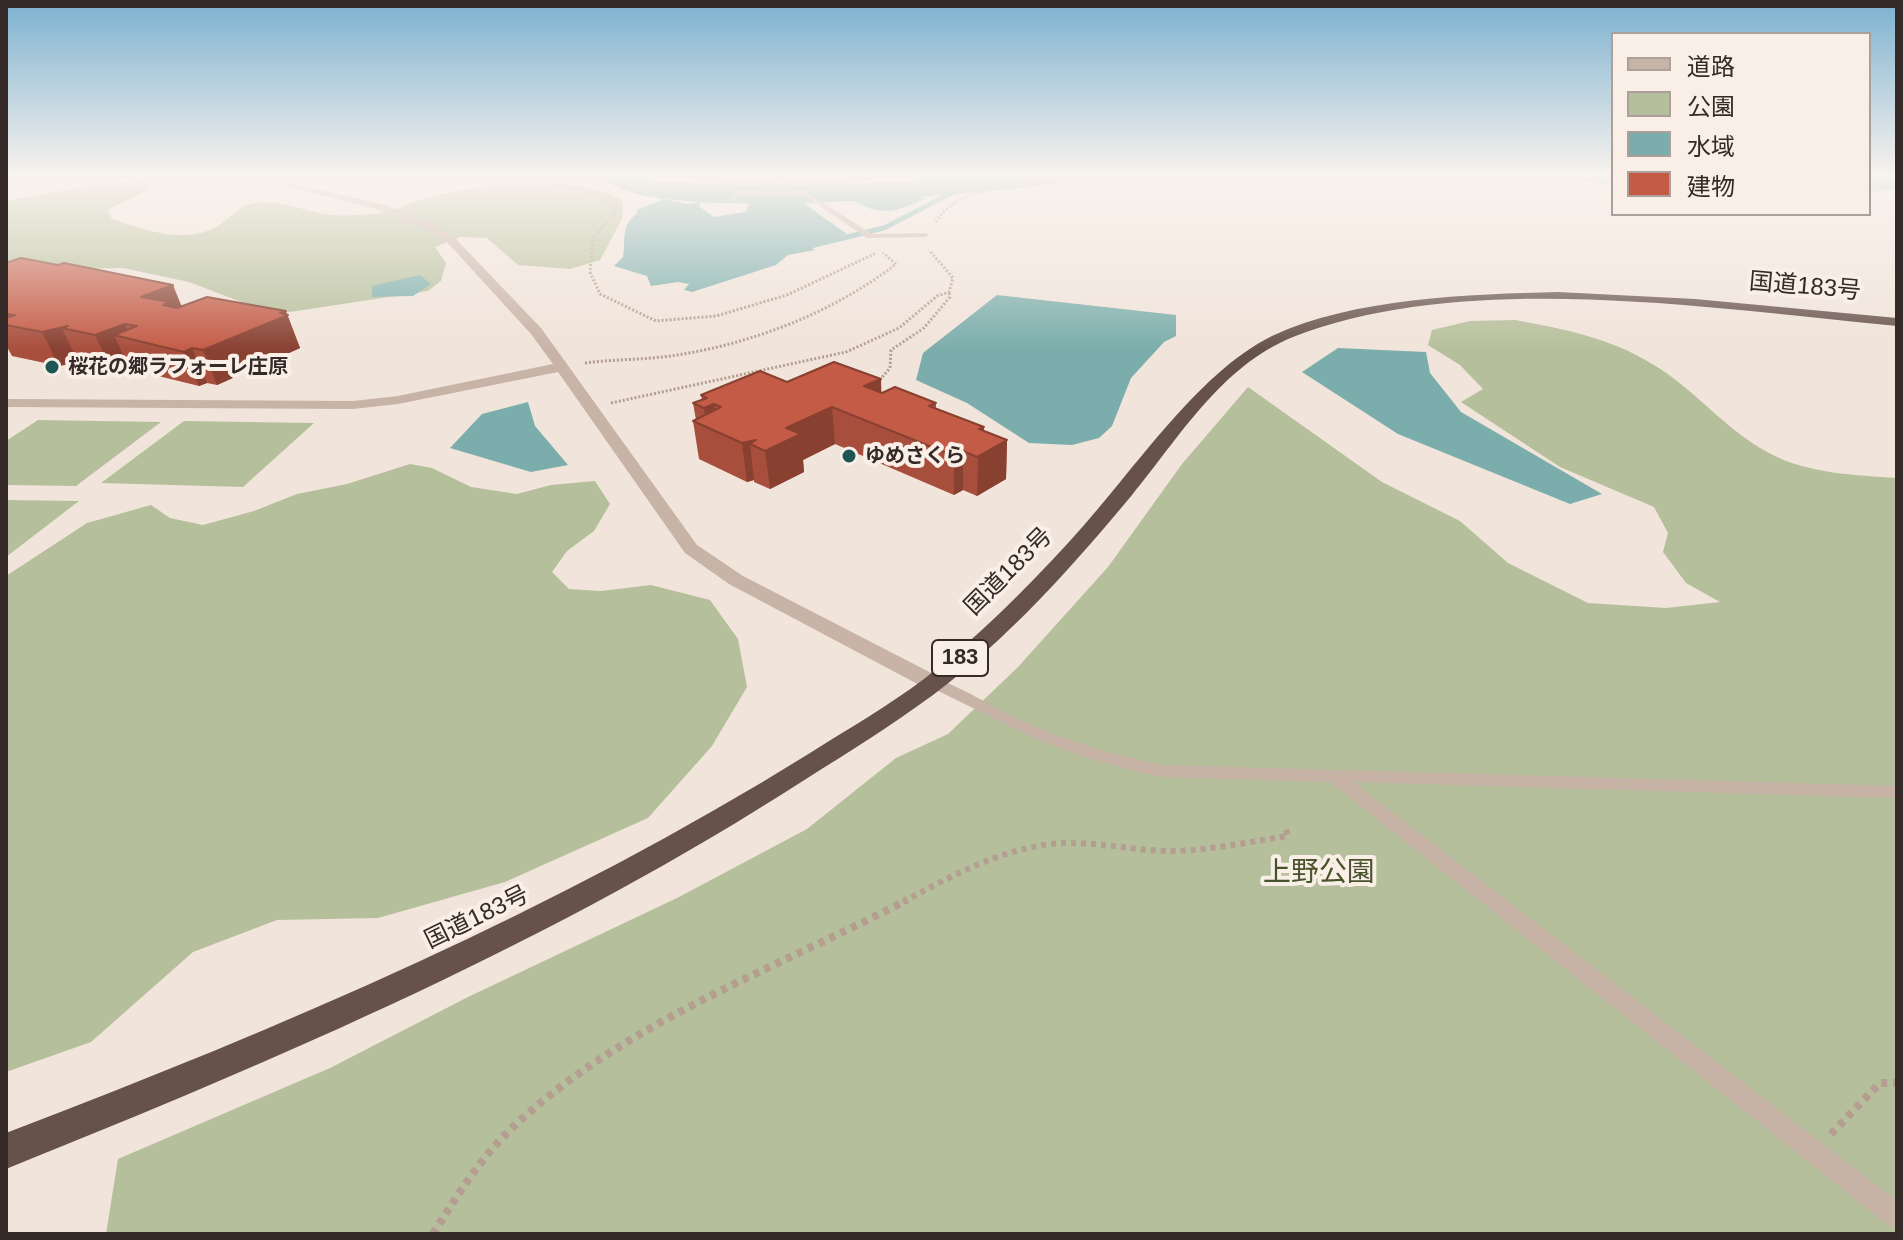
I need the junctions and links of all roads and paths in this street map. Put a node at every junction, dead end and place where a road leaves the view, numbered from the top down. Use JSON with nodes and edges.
{"nodes":[{"id":1,"x":444,"y":235,"type":"edge"},
{"id":2,"x":596,"y":235,"type":"edge"},
{"id":3,"x":917,"y":235,"type":"edge"},
{"id":4,"x":925,"y":235,"type":"joint"},
{"id":5,"x":949,"y":292,"type":"junction"},
{"id":6,"x":1897,"y":322,"type":"edge"},
{"id":7,"x":560,"y":367,"type":"junction"},
{"id":8,"x":876,"y":393,"type":"edge"},
{"id":9,"x":8,"y":404,"type":"edge"},
{"id":10,"x":589,"y":408,"type":"junction"},
{"id":11,"x":933,"y":683,"type":"junction"},
{"id":12,"x":1336,"y":778,"type":"junction"},
{"id":13,"x":1897,"y":792,"type":"edge"},
{"id":14,"x":1285,"y":827,"type":"dead end"},
{"id":15,"x":1897,"y":1083,"type":"edge"},
{"id":16,"x":1813,"y":1150,"type":"junction"},
{"id":17,"x":6,"y":1151,"type":"edge"},
{"id":18,"x":1897,"y":1216,"type":"edge"},
{"id":19,"x":433,"y":1234,"type":"edge"}],
"edges":[{"from":1,"to":7,"type":"street"},
{"from":2,"to":7,"type":"path"},
{"from":3,"to":4,"type":"lane"},
{"from":4,"to":5,"type":"path"},
{"from":5,"to":8,"type":"path"},
{"from":5,"to":10,"type":"path"},
{"from":6,"to":11,"type":"highway","name":"国道183号","number":"183"},
{"from":7,"to":9,"type":"street"},
{"from":7,"to":10,"type":"street"},
{"from":10,"to":11,"type":"street"},
{"from":11,"to":12,"type":"lane"},
{"from":11,"to":17,"type":"highway","name":"国道183号","number":"183"},
{"from":12,"to":13,"type":"lane"},
{"from":12,"to":16,"type":"lane"},
{"from":14,"to":19,"type":"path"},
{"from":15,"to":16,"type":"path"},
{"from":16,"to":18,"type":"lane"}]}
